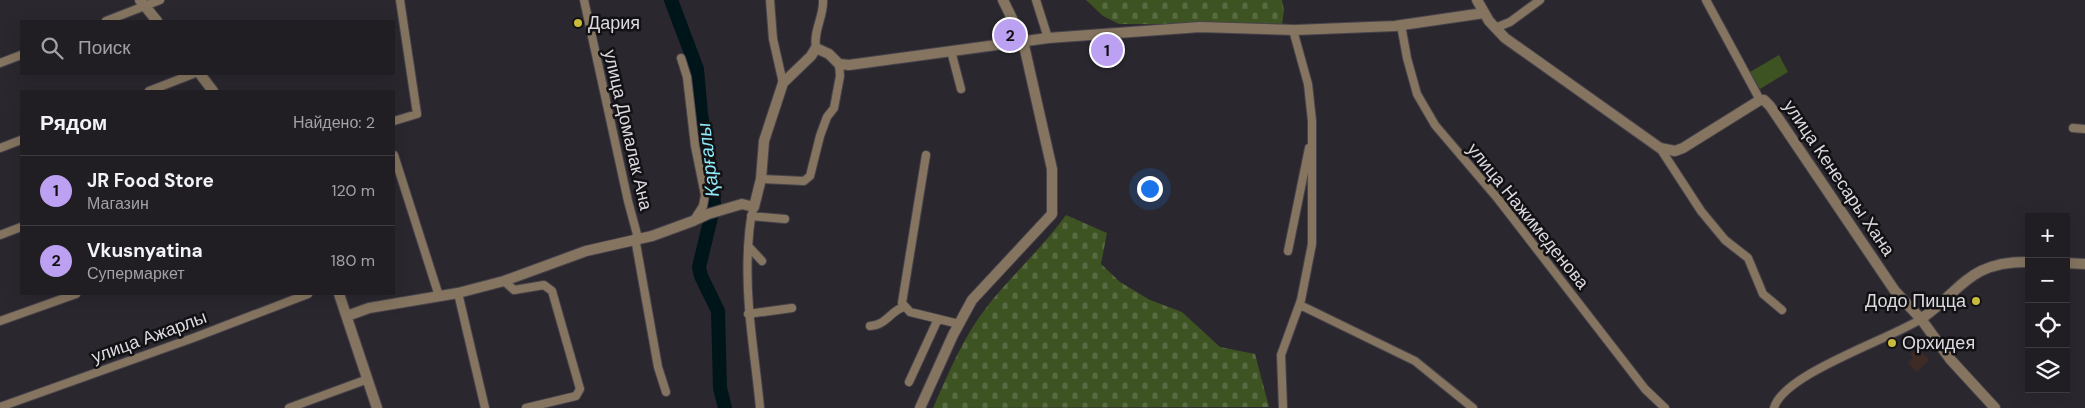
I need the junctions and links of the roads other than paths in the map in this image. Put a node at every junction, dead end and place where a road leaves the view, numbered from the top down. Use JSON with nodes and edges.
{"nodes":[{"id":1,"x":160,"y":0,"type":"edge"},
{"id":2,"x":400,"y":0,"type":"edge"},
{"id":3,"x":584,"y":0,"type":"edge"},
{"id":4,"x":770,"y":0,"type":"edge"},
{"id":5,"x":822,"y":0,"type":"edge"},
{"id":6,"x":1003,"y":0,"type":"edge"},
{"id":7,"x":1036,"y":0,"type":"edge"},
{"id":8,"x":1477,"y":0,"type":"edge"},
{"id":9,"x":1540,"y":0,"type":"edge"},
{"id":10,"x":1706,"y":0,"type":"edge"},
{"id":11,"x":142,"y":3,"type":"edge"},
{"id":12,"x":1484,"y":14,"type":"junction"},
{"id":13,"x":108,"y":20,"type":"edge"},
{"id":14,"x":156,"y":20,"type":"edge"},
{"id":15,"x":1401,"y":25,"type":"junction"},
{"id":16,"x":1495,"y":28,"type":"junction"},
{"id":17,"x":1293,"y":30,"type":"junction"},
{"id":18,"x":1048,"y":38,"type":"junction"},
{"id":19,"x":1023,"y":41,"type":"junction"},
{"id":20,"x":816,"y":48,"type":"junction"},
{"id":21,"x":951,"y":51,"type":"junction"},
{"id":22,"x":20,"y":55,"type":"edge"},
{"id":23,"x":681,"y":58,"type":"dead end"},
{"id":24,"x":0,"y":63,"type":"edge"},
{"id":25,"x":839,"y":64,"type":"junction"},
{"id":26,"x":189,"y":75,"type":"edge"},
{"id":27,"x":201,"y":75,"type":"edge"},
{"id":28,"x":783,"y":83,"type":"junction"},
{"id":29,"x":961,"y":89,"type":"dead end"},
{"id":30,"x":152,"y":90,"type":"edge"},
{"id":31,"x":212,"y":90,"type":"edge"},
{"id":32,"x":1760,"y":100,"type":"junction"},
{"id":33,"x":395,"y":121,"type":"edge"},
{"id":34,"x":2073,"y":128,"type":"dead end"},
{"id":35,"x":2085,"y":129,"type":"edge"},
{"id":36,"x":1312,"y":134,"type":"junction"},
{"id":37,"x":20,"y":140,"type":"edge"},
{"id":38,"x":0,"y":148,"type":"edge"},
{"id":39,"x":1660,"y":148,"type":"junction"},
{"id":40,"x":926,"y":155,"type":"dead end"},
{"id":41,"x":395,"y":158,"type":"edge"},
{"id":42,"x":761,"y":180,"type":"junction"},
{"id":43,"x":752,"y":212,"type":"junction"},
{"id":44,"x":785,"y":219,"type":"dead end"},
{"id":45,"x":693,"y":222,"type":"junction"},
{"id":46,"x":20,"y":227,"type":"edge"},
{"id":47,"x":0,"y":235,"type":"edge"},
{"id":48,"x":637,"y":238,"type":"junction"},
{"id":49,"x":748,"y":246,"type":"junction"},
{"id":50,"x":1288,"y":251,"type":"dead end"},
{"id":51,"x":762,"y":261,"type":"dead end"},
{"id":52,"x":2025,"y":262,"type":"edge"},
{"id":53,"x":2070,"y":263,"type":"edge"},
{"id":54,"x":2085,"y":264,"type":"edge"},
{"id":55,"x":504,"y":281,"type":"junction"},
{"id":56,"x":458,"y":293,"type":"junction"},
{"id":57,"x":73,"y":295,"type":"edge"},
{"id":58,"x":305,"y":295,"type":"edge"},
{"id":59,"x":339,"y":295,"type":"edge"},
{"id":60,"x":439,"y":296,"type":"junction"},
{"id":61,"x":1300,"y":304,"type":"junction"},
{"id":62,"x":904,"y":307,"type":"junction"},
{"id":63,"x":792,"y":308,"type":"dead end"},
{"id":64,"x":1782,"y":310,"type":"dead end"},
{"id":65,"x":748,"y":314,"type":"junction"},
{"id":66,"x":347,"y":316,"type":"junction"},
{"id":67,"x":938,"y":319,"type":"junction"},
{"id":68,"x":1920,"y":319,"type":"junction"},
{"id":69,"x":0,"y":321,"type":"edge"},
{"id":70,"x":959,"y":324,"type":"junction"},
{"id":71,"x":870,"y":326,"type":"dead end"},
{"id":72,"x":368,"y":379,"type":"junction"},
{"id":73,"x":908,"y":382,"type":"dead end"},
{"id":74,"x":666,"y":392,"type":"dead end"},
{"id":75,"x":0,"y":407,"type":"edge"},
{"id":76,"x":289,"y":408,"type":"edge"},
{"id":77,"x":377,"y":408,"type":"edge"},
{"id":78,"x":485,"y":408,"type":"edge"},
{"id":79,"x":526,"y":408,"type":"edge"},
{"id":80,"x":760,"y":408,"type":"edge"},
{"id":81,"x":920,"y":408,"type":"edge"},
{"id":82,"x":1283,"y":408,"type":"edge"},
{"id":83,"x":1473,"y":408,"type":"edge"},
{"id":84,"x":1665,"y":408,"type":"edge"},
{"id":85,"x":1774,"y":408,"type":"edge"},
{"id":86,"x":1995,"y":408,"type":"edge"}],
"edges":[{"from":1,"to":11,"type":"street"},
{"from":2,"to":33,"type":"street"},
{"from":3,"to":48,"type":"street","name":"улица Домалак Ана"},
{"from":4,"to":28,"type":"street"},
{"from":5,"to":20,"type":"street"},
{"from":6,"to":19,"type":"street"},
{"from":7,"to":18,"type":"street"},
{"from":8,"to":12,"type":"street"},
{"from":9,"to":16,"type":"street"},
{"from":10,"to":32,"type":"street"},
{"from":11,"to":13,"type":"street"},
{"from":11,"to":14,"type":"street"},
{"from":12,"to":15,"type":"street"},
{"from":12,"to":16,"type":"street"},
{"from":15,"to":17,"type":"street"},
{"from":15,"to":84,"type":"street","name":"улица Нажимеденова"},
{"from":16,"to":39,"type":"street"},
{"from":17,"to":18,"type":"street"},
{"from":17,"to":36,"type":"street"},
{"from":18,"to":19,"type":"street"},
{"from":19,"to":21,"type":"street"},
{"from":19,"to":70,"type":"street"},
{"from":20,"to":25,"type":"street"},
{"from":20,"to":28,"type":"street"},
{"from":21,"to":25,"type":"street"},
{"from":21,"to":29,"type":"street"},
{"from":22,"to":24,"type":"street"},
{"from":23,"to":45,"type":"street"},
{"from":25,"to":42,"type":"street"},
{"from":26,"to":30,"type":"street"},
{"from":27,"to":31,"type":"street"},
{"from":28,"to":42,"type":"street"},
{"from":32,"to":39,"type":"street","name":"улица Кенесары Хана"},
{"from":32,"to":68,"type":"street","name":"улица Кенесары Хана"},
{"from":34,"to":35,"type":"street"},
{"from":36,"to":50,"type":"street"},
{"from":36,"to":61,"type":"street"},
{"from":37,"to":38,"type":"street"},
{"from":39,"to":64,"type":"street"},
{"from":40,"to":62,"type":"street"},
{"from":41,"to":60,"type":"street"},
{"from":42,"to":43,"type":"street"},
{"from":43,"to":44,"type":"street"},
{"from":43,"to":45,"type":"street"},
{"from":43,"to":49,"type":"street"},
{"from":45,"to":48,"type":"street"},
{"from":46,"to":47,"type":"street"},
{"from":48,"to":55,"type":"street"},
{"from":48,"to":74,"type":"street","name":"улица Домалак Ана"},
{"from":49,"to":51,"type":"street"},
{"from":49,"to":65,"type":"street"},
{"from":52,"to":68,"type":"street"},
{"from":53,"to":54,"type":"street"},
{"from":55,"to":56,"type":"street"},
{"from":55,"to":79,"type":"street"},
{"from":56,"to":60,"type":"street"},
{"from":56,"to":78,"type":"street"},
{"from":57,"to":69,"type":"street"},
{"from":58,"to":75,"type":"street","name":"улица Ажарлы"},
{"from":59,"to":66,"type":"street"},
{"from":60,"to":66,"type":"street"},
{"from":61,"to":82,"type":"street"},
{"from":61,"to":83,"type":"street"},
{"from":62,"to":67,"type":"street"},
{"from":62,"to":71,"type":"street"},
{"from":63,"to":65,"type":"street"},
{"from":65,"to":80,"type":"street"},
{"from":66,"to":72,"type":"street"},
{"from":67,"to":70,"type":"street"},
{"from":67,"to":73,"type":"street"},
{"from":68,"to":85,"type":"street"},
{"from":68,"to":86,"type":"street"},
{"from":70,"to":81,"type":"street"},
{"from":72,"to":76,"type":"street"},
{"from":72,"to":77,"type":"street"}]}
